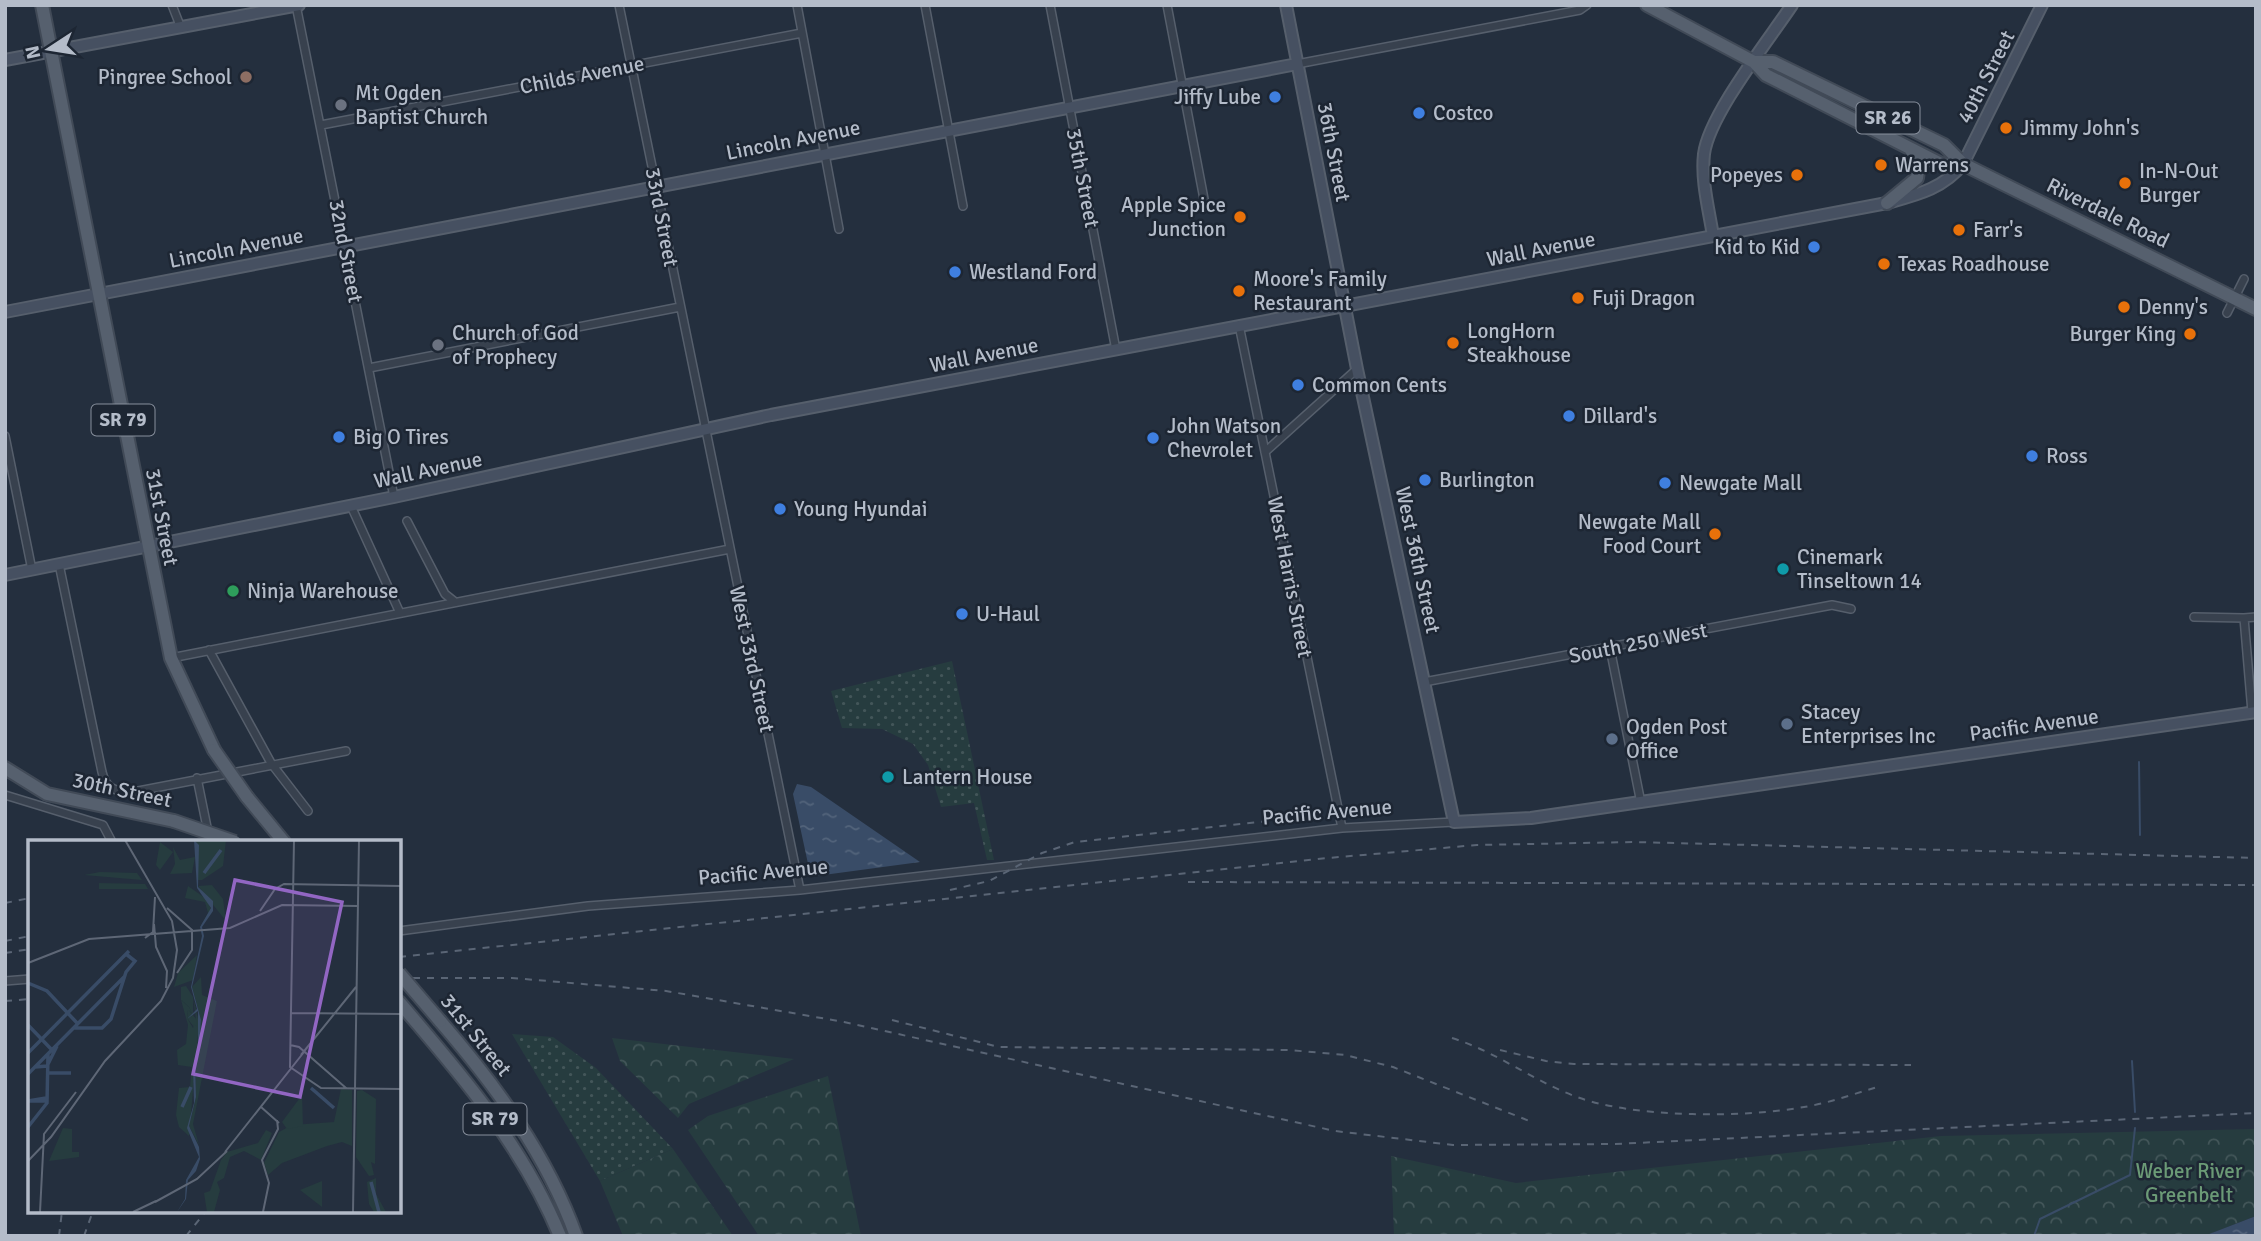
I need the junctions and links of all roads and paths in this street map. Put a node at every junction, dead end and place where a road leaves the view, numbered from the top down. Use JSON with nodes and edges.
{"nodes":[{"id":1,"x":42,"y":5,"type":"edge"},
{"id":2,"x":172,"y":5,"type":"edge"},
{"id":3,"x":297,"y":5,"type":"edge"},
{"id":4,"x":619,"y":5,"type":"edge"},
{"id":5,"x":797,"y":5,"type":"edge"},
{"id":6,"x":925,"y":5,"type":"edge"},
{"id":7,"x":1050,"y":5,"type":"edge"},
{"id":8,"x":1167,"y":5,"type":"edge"},
{"id":9,"x":1286,"y":5,"type":"edge"},
{"id":10,"x":1587,"y":5,"type":"edge"},
{"id":11,"x":1647,"y":5,"type":"edge"},
{"id":12,"x":1792,"y":5,"type":"edge"},
{"id":13,"x":2042,"y":5,"type":"edge"},
{"id":14,"x":181,"y":28,"type":"junction"},
{"id":15,"x":802,"y":33,"type":"junction"},
{"id":16,"x":51,"y":51,"type":"junction"},
{"id":17,"x":5,"y":60,"type":"edge"},
{"id":18,"x":1754,"y":62,"type":"junction"},
{"id":19,"x":1297,"y":64,"type":"junction"},
{"id":20,"x":631,"y":66,"type":"junction"},
{"id":21,"x":1182,"y":85,"type":"junction"},
{"id":22,"x":1069,"y":105,"type":"junction"},
{"id":23,"x":321,"y":125,"type":"junction"},
{"id":24,"x":950,"y":129,"type":"junction"},
{"id":25,"x":1909,"y":147,"type":"junction"},
{"id":26,"x":825,"y":153,"type":"junction"},
{"id":27,"x":1969,"y":167,"type":"junction"},
{"id":28,"x":656,"y":186,"type":"junction"},
{"id":29,"x":1204,"y":199,"type":"dead end"},
{"id":30,"x":1887,"y":203,"type":"junction"},
{"id":31,"x":963,"y":206,"type":"dead end"},
{"id":32,"x":839,"y":229,"type":"dead end"},
{"id":33,"x":1713,"y":236,"type":"junction"},
{"id":34,"x":345,"y":246,"type":"junction"},
{"id":35,"x":2244,"y":279,"type":"dead end"},
{"id":36,"x":99,"y":295,"type":"junction"},
{"id":37,"x":2229,"y":296,"type":"junction"},
{"id":38,"x":1345,"y":305,"type":"junction"},
{"id":39,"x":680,"y":307,"type":"junction"},
{"id":40,"x":2251,"y":307,"type":"edge"},
{"id":41,"x":5,"y":312,"type":"edge"},
{"id":42,"x":2227,"y":313,"type":"dead end"},
{"id":43,"x":1240,"y":325,"type":"junction"},
{"id":44,"x":1116,"y":350,"type":"junction"},
{"id":45,"x":369,"y":368,"type":"junction"},
{"id":46,"x":1357,"y":369,"type":"junction"},
{"id":47,"x":705,"y":429,"type":"junction"},
{"id":48,"x":5,"y":436,"type":"edge"},
{"id":49,"x":1265,"y":452,"type":"junction"},
{"id":50,"x":394,"y":497,"type":"junction"},
{"id":51,"x":351,"y":506,"type":"junction"},
{"id":52,"x":407,"y":521,"type":"dead end"},
{"id":53,"x":147,"y":546,"type":"junction"},
{"id":54,"x":730,"y":550,"type":"junction"},
{"id":55,"x":59,"y":564,"type":"junction"},
{"id":56,"x":32,"y":570,"type":"junction"},
{"id":57,"x":5,"y":575,"type":"edge"},
{"id":58,"x":455,"y":602,"type":"junction"},
{"id":59,"x":1851,"y":609,"type":"dead end"},
{"id":60,"x":400,"y":613,"type":"junction"},
{"id":61,"x":2194,"y":617,"type":"dead end"},
{"id":62,"x":2256,"y":617,"type":"edge"},
{"id":63,"x":2244,"y":618,"type":"junction"},
{"id":64,"x":1610,"y":648,"type":"junction"},
{"id":65,"x":209,"y":650,"type":"junction"},
{"id":66,"x":171,"y":658,"type":"junction"},
{"id":67,"x":2253,"y":679,"type":"edge"},
{"id":68,"x":1424,"y":682,"type":"junction"},
{"id":69,"x":2254,"y":712,"type":"edge"},
{"id":70,"x":346,"y":751,"type":"dead end"},
{"id":71,"x":271,"y":762,"type":"junction"},
{"id":72,"x":5,"y":768,"type":"edge"},
{"id":73,"x":197,"y":778,"type":"junction"},
{"id":74,"x":5,"y":795,"type":"edge"},
{"id":75,"x":1641,"y":803,"type":"junction"},
{"id":76,"x":308,"y":811,"type":"dead end"},
{"id":77,"x":1454,"y":822,"type":"junction"},
{"id":78,"x":1342,"y":828,"type":"junction"},
{"id":79,"x":111,"y":840,"type":"edge"},
{"id":80,"x":210,"y":840,"type":"edge"},
{"id":81,"x":229,"y":840,"type":"edge"},
{"id":82,"x":282,"y":840,"type":"edge"},
{"id":83,"x":800,"y":890,"type":"junction"},
{"id":84,"x":401,"y":931,"type":"edge"},
{"id":85,"x":401,"y":975,"type":"edge"},
{"id":86,"x":28,"y":979,"type":"edge"},
{"id":87,"x":5,"y":981,"type":"edge"},
{"id":88,"x":401,"y":1004,"type":"edge"},
{"id":89,"x":560,"y":1236,"type":"edge"},
{"id":90,"x":576,"y":1236,"type":"edge"}],
"edges":[{"from":1,"to":16,"type":"main road","name":"31st Street","number":"SR 79"},
{"from":2,"to":14,"type":"street"},
{"from":3,"to":14,"type":"street"},
{"from":3,"to":23,"type":"street","name":"32nd Street"},
{"from":4,"to":20,"type":"street","name":"33rd Street"},
{"from":5,"to":15,"type":"street"},
{"from":6,"to":24,"type":"street"},
{"from":7,"to":22,"type":"street","name":"35th Street"},
{"from":8,"to":21,"type":"street"},
{"from":9,"to":19,"type":"street","name":"36th Street"},
{"from":10,"to":19,"type":"street","name":"Lincoln Avenue"},
{"from":11,"to":18,"type":"main road","name":"Riverdale Road","number":"SR 26"},
{"from":12,"to":18,"type":"street"},
{"from":13,"to":27,"type":"street","name":"40th Street"},
{"from":14,"to":16,"type":"street"},
{"from":15,"to":20,"type":"street","name":"Childs Avenue"},
{"from":15,"to":26,"type":"street"},
{"from":16,"to":17,"type":"street"},
{"from":16,"to":36,"type":"main road","name":"31st Street","number":"SR 79"},
{"from":18,"to":25,"type":"main road","name":"Riverdale Road","number":"SR 26"},
{"from":18,"to":27,"type":"main road","name":"Riverdale Road","number":"SR 26"},
{"from":18,"to":33,"type":"street"},
{"from":19,"to":21,"type":"street","name":"Lincoln Avenue"},
{"from":19,"to":38,"type":"street","name":"36th Street"},
{"from":20,"to":23,"type":"street","name":"Childs Avenue"},
{"from":20,"to":28,"type":"street","name":"33rd Street"},
{"from":21,"to":22,"type":"street","name":"Lincoln Avenue"},
{"from":21,"to":29,"type":"street"},
{"from":22,"to":24,"type":"street","name":"Lincoln Avenue"},
{"from":22,"to":44,"type":"street","name":"35th Street"},
{"from":23,"to":34,"type":"street","name":"32nd Street"},
{"from":24,"to":26,"type":"street","name":"Lincoln Avenue"},
{"from":24,"to":31,"type":"street"},
{"from":25,"to":27,"type":"main road","name":"Riverdale Road","number":"SR 26"},
{"from":25,"to":30,"type":"main road"},
{"from":26,"to":28,"type":"street","name":"Lincoln Avenue"},
{"from":26,"to":32,"type":"street"},
{"from":27,"to":30,"type":"street","name":"Wall Avenue"},
{"from":27,"to":37,"type":"main road","name":"Riverdale Road","number":"SR 26"},
{"from":28,"to":34,"type":"street","name":"Lincoln Avenue"},
{"from":28,"to":39,"type":"street","name":"33rd Street"},
{"from":30,"to":33,"type":"street","name":"Wall Avenue"},
{"from":33,"to":38,"type":"street","name":"Wall Avenue"},
{"from":34,"to":36,"type":"street","name":"Lincoln Avenue"},
{"from":34,"to":45,"type":"street","name":"32nd Street"},
{"from":35,"to":37,"type":"street"},
{"from":36,"to":41,"type":"street","name":"Lincoln Avenue"},
{"from":36,"to":53,"type":"main road","name":"31st Street","number":"SR 79"},
{"from":37,"to":40,"type":"main road","number":"SR 26"},
{"from":37,"to":42,"type":"street"},
{"from":38,"to":43,"type":"street","name":"Wall Avenue"},
{"from":38,"to":46,"type":"street","name":"West 36th Street"},
{"from":39,"to":45,"type":"street"},
{"from":39,"to":47,"type":"street","name":"33rd Street"},
{"from":43,"to":44,"type":"street","name":"Wall Avenue"},
{"from":43,"to":49,"type":"street","name":"West Harris Street"},
{"from":44,"to":47,"type":"street","name":"Wall Avenue"},
{"from":45,"to":50,"type":"street","name":"32nd Street"},
{"from":46,"to":49,"type":"street"},
{"from":46,"to":68,"type":"street","name":"West 36th Street"},
{"from":47,"to":50,"type":"street","name":"Wall Avenue"},
{"from":47,"to":54,"type":"street","name":"West 33rd Street"},
{"from":48,"to":56,"type":"street"},
{"from":49,"to":78,"type":"street","name":"West Harris Street"},
{"from":50,"to":51,"type":"street","name":"Wall Avenue"},
{"from":51,"to":53,"type":"street","name":"Wall Avenue"},
{"from":51,"to":60,"type":"street"},
{"from":52,"to":58,"type":"street"},
{"from":53,"to":55,"type":"street","name":"Wall Avenue"},
{"from":53,"to":66,"type":"main road","name":"31st Street","number":"SR 79"},
{"from":54,"to":58,"type":"street"},
{"from":54,"to":83,"type":"street","name":"West 33rd Street"},
{"from":55,"to":56,"type":"street","name":"Wall Avenue"},
{"from":55,"to":73,"type":"street"},
{"from":56,"to":57,"type":"street","name":"Wall Avenue"},
{"from":58,"to":60,"type":"street"},
{"from":59,"to":64,"type":"street","name":"South 250 West"},
{"from":60,"to":65,"type":"street"},
{"from":61,"to":63,"type":"street"},
{"from":62,"to":63,"type":"street"},
{"from":63,"to":67,"type":"street"},
{"from":64,"to":68,"type":"street","name":"South 250 West"},
{"from":64,"to":75,"type":"street"},
{"from":65,"to":66,"type":"street"},
{"from":65,"to":71,"type":"street"},
{"from":66,"to":82,"type":"main road","name":"31st Street","number":"SR 79","bridge":true},
{"from":67,"to":69,"type":"street"},
{"from":68,"to":77,"type":"street","name":"West 36th Street"},
{"from":69,"to":75,"type":"street","name":"Pacific Avenue"},
{"from":70,"to":71,"type":"street"},
{"from":71,"to":73,"type":"street"},
{"from":71,"to":76,"type":"street"},
{"from":72,"to":81,"type":"main road","name":"30th Street","bridge":true},
{"from":73,"to":80,"type":"street"},
{"from":74,"to":79,"type":"street"},
{"from":75,"to":77,"type":"street","name":"Pacific Avenue"},
{"from":77,"to":78,"type":"street","name":"Pacific Avenue"},
{"from":78,"to":83,"type":"street","name":"Pacific Avenue"},
{"from":83,"to":84,"type":"street","name":"Pacific Avenue"},
{"from":85,"to":90,"type":"main road","name":"31st Street","number":"SR 79","bridge":true},
{"from":86,"to":87,"type":"street"},
{"from":88,"to":89,"type":"main road","number":"SR 79"}]}
